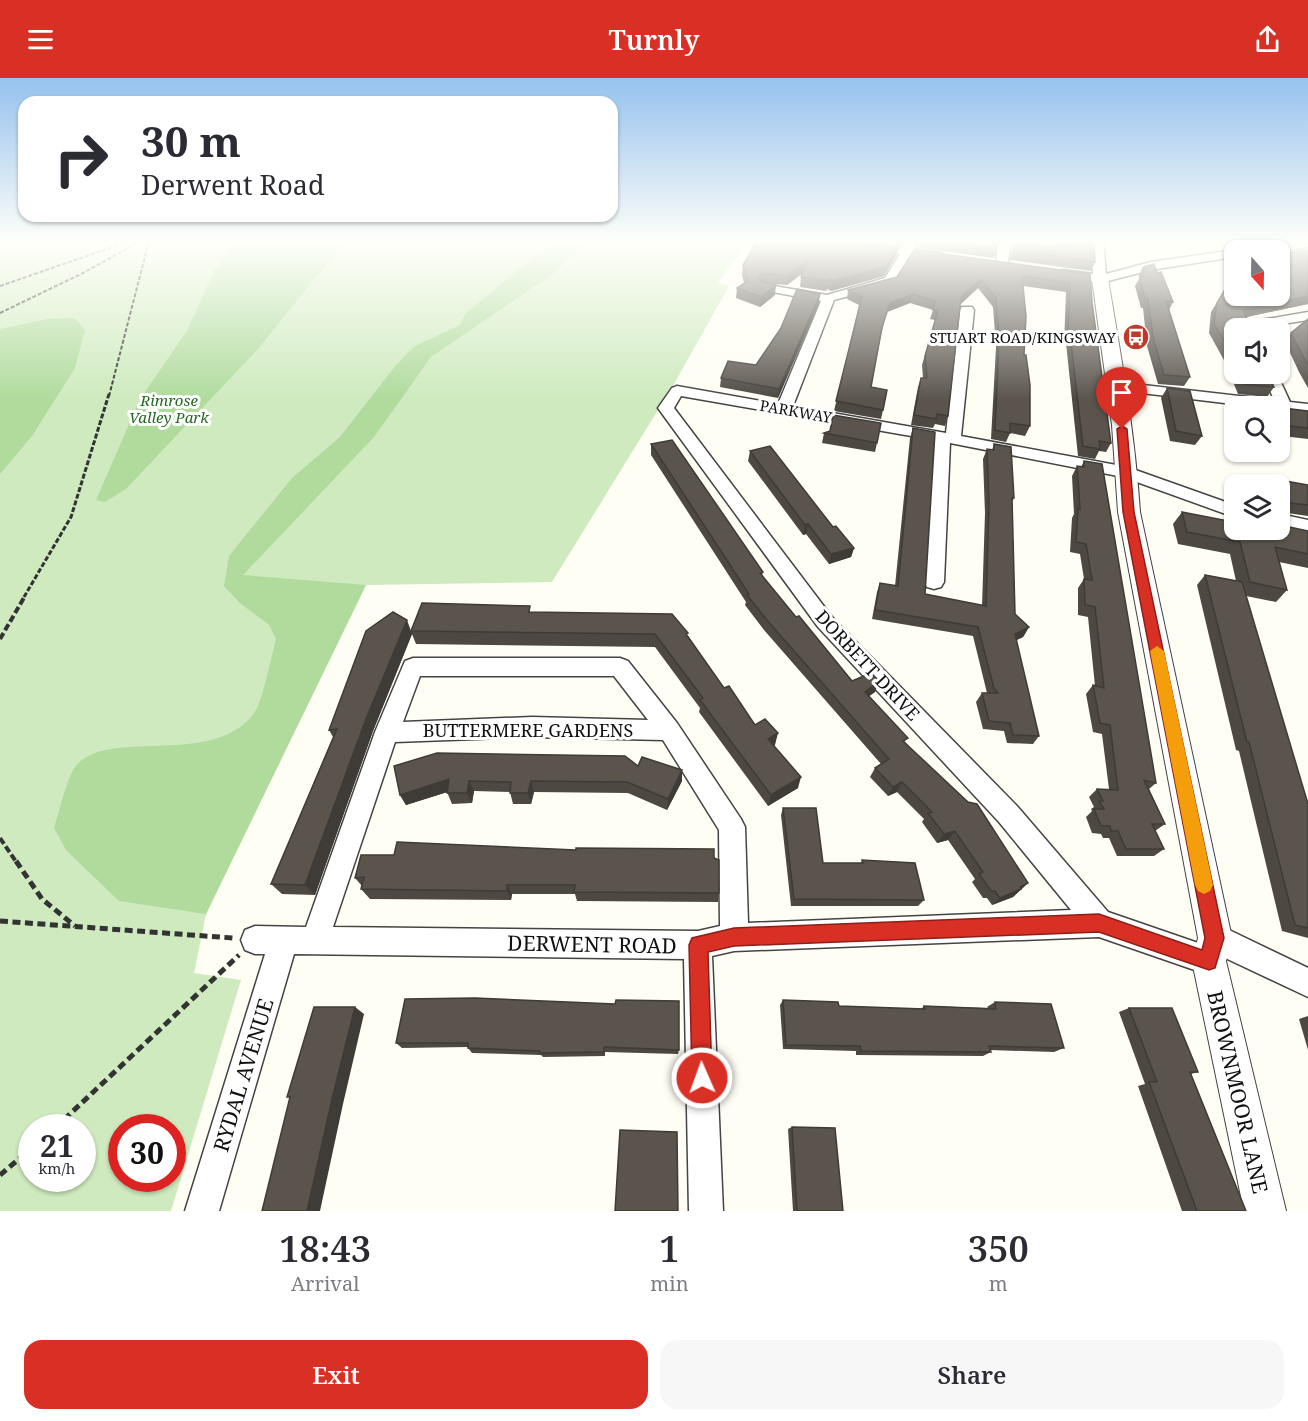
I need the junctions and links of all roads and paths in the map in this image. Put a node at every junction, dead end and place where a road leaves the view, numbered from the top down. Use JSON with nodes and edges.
{"nodes":[{"id":1,"x":40,"y":294,"type":"edge"},
{"id":2,"x":135,"y":294,"type":"edge"},
{"id":3,"x":805,"y":294,"type":"edge"},
{"id":4,"x":844,"y":294,"type":"edge"},
{"id":5,"x":1102,"y":294,"type":"edge"},
{"id":6,"x":829,"y":298,"type":"junction"},
{"id":7,"x":967,"y":310,"type":"dead end"},
{"id":8,"x":0,"y":313,"type":"edge"},
{"id":9,"x":1308,"y":316,"type":"edge"},
{"id":10,"x":1290,"y":319,"type":"edge"},
{"id":11,"x":1117,"y":386,"type":"junction"},
{"id":12,"x":677,"y":392,"type":"joint"},
{"id":13,"x":1224,"y":398,"type":"edge"},
{"id":14,"x":1290,"y":406,"type":"edge"},
{"id":15,"x":784,"y":409,"type":"junction"},
{"id":16,"x":1308,"y":409,"type":"edge"},
{"id":17,"x":947,"y":438,"type":"junction"},
{"id":18,"x":1127,"y":472,"type":"junction"},
{"id":19,"x":1224,"y":507,"type":"edge"},
{"id":20,"x":1290,"y":522,"type":"edge"},
{"id":21,"x":1308,"y":526,"type":"edge"},
{"id":22,"x":934,"y":582,"type":"dead end"},
{"id":23,"x":0,"y":639,"type":"edge"},
{"id":24,"x":669,"y":730,"type":"junction"},
{"id":25,"x":387,"y":732,"type":"junction"},
{"id":26,"x":0,"y":838,"type":"edge"},
{"id":27,"x":0,"y":921,"type":"edge"},
{"id":28,"x":1099,"y":923,"type":"junction"},
{"id":29,"x":76,"y":927,"type":"junction"},
{"id":30,"x":734,"y":937,"type":"junction"},
{"id":31,"x":269,"y":940,"type":"junction"},
{"id":32,"x":315,"y":940,"type":"junction"},
{"id":33,"x":698,"y":945,"type":"junction"},
{"id":34,"x":1212,"y":950,"type":"junction"},
{"id":35,"x":1308,"y":983,"type":"edge"},
{"id":36,"x":71,"y":1114,"type":"edge"},
{"id":37,"x":18,"y":1160,"type":"edge"},
{"id":38,"x":0,"y":1175,"type":"edge"},
{"id":39,"x":202,"y":1211,"type":"edge"},
{"id":40,"x":706,"y":1211,"type":"edge"},
{"id":41,"x":1265,"y":1211,"type":"edge"}],
"edges":[{"from":1,"to":8,"type":"path"},
{"from":2,"to":23,"type":"path"},
{"from":3,"to":6,"type":"street"},
{"from":4,"to":6,"type":"street"},
{"from":5,"to":11,"type":"street","name":"BROWNMOOR LANE"},
{"from":6,"to":15,"type":"street"},
{"from":7,"to":17,"type":"street"},
{"from":9,"to":10,"type":"street"},
{"from":11,"to":13,"type":"street"},
{"from":11,"to":18,"type":"street","name":"BROWNMOOR LANE"},
{"from":12,"to":15,"type":"street","name":"PARKWAY"},
{"from":12,"to":28,"type":"street","name":"DORBETT DRIVE"},
{"from":14,"to":16,"type":"street"},
{"from":15,"to":17,"type":"street","name":"PARKWAY"},
{"from":17,"to":18,"type":"street","name":"PARKWAY"},
{"from":17,"to":22,"type":"street"},
{"from":18,"to":19,"type":"street","name":"PARKWAY"},
{"from":18,"to":34,"type":"street","name":"BROWNMOOR LANE"},
{"from":20,"to":21,"type":"street"},
{"from":24,"to":25,"type":"street","name":"BUTTERMERE GARDENS"},
{"from":24,"to":25,"type":"street","name":"BUTTERMERE GARDENS"},
{"from":24,"to":30,"type":"street","name":"BUTTERMERE GARDENS"},
{"from":25,"to":32,"type":"street","name":"BUTTERMERE GARDENS"},
{"from":26,"to":29,"type":"path"},
{"from":27,"to":29,"type":"path"},
{"from":28,"to":30,"type":"street","name":"DERWENT ROAD"},
{"from":28,"to":34,"type":"street","name":"DERWENT ROAD"},
{"from":29,"to":31,"type":"path"},
{"from":30,"to":33,"type":"street","name":"DERWENT ROAD"},
{"from":31,"to":32,"type":"street","name":"DERWENT ROAD"},
{"from":31,"to":36,"type":"path"},
{"from":31,"to":39,"type":"street","name":"RYDAL AVENUE"},
{"from":32,"to":33,"type":"street","name":"DERWENT ROAD"},
{"from":33,"to":40,"type":"street"},
{"from":34,"to":35,"type":"street","name":"DERWENT ROAD"},
{"from":34,"to":41,"type":"street","name":"BROWNMOOR LANE"},
{"from":37,"to":38,"type":"path"}]}
